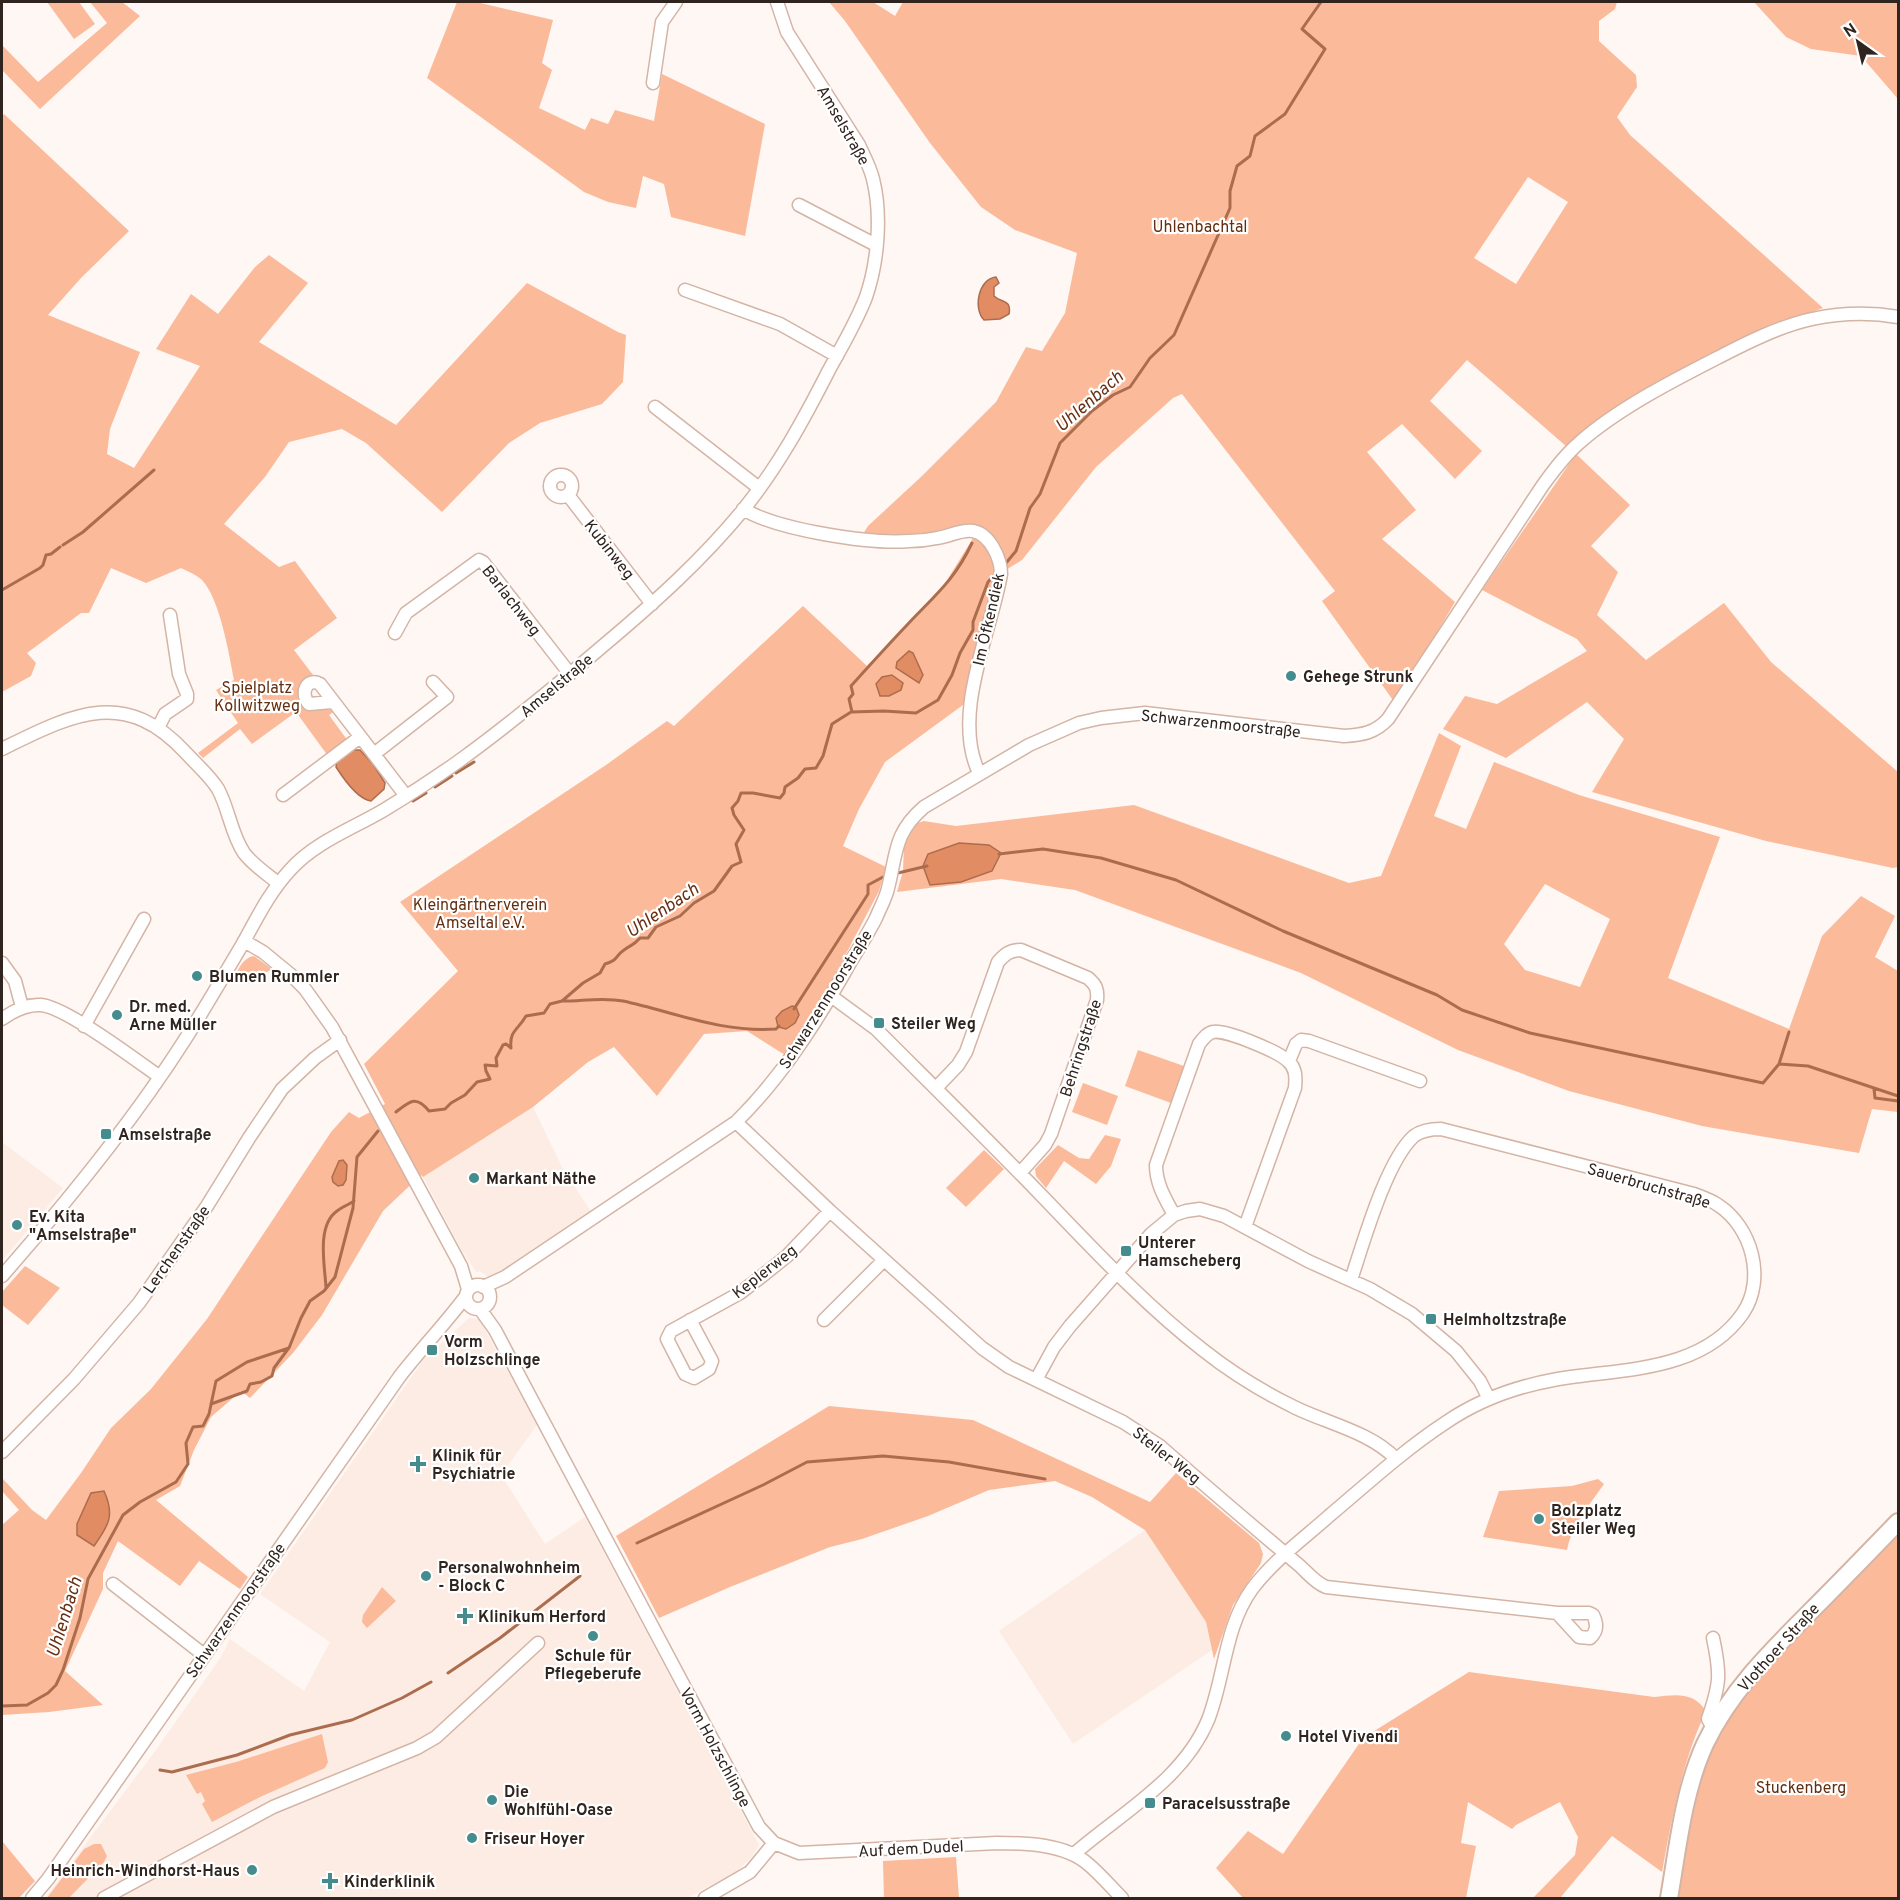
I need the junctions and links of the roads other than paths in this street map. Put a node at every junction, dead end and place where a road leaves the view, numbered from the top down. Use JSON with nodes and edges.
{"nodes":[{"id":1,"x":676,"y":2,"type":"edge"},
{"id":2,"x":777,"y":2,"type":"edge"},
{"id":3,"x":653,"y":83,"type":"dead end"},
{"id":4,"x":799,"y":205,"type":"dead end"},
{"id":5,"x":876,"y":245,"type":"junction"},
{"id":6,"x":685,"y":290,"type":"dead end"},
{"id":7,"x":1899,"y":317,"type":"edge"},
{"id":8,"x":837,"y":356,"type":"junction"},
{"id":9,"x":655,"y":407,"type":"dead end"},
{"id":10,"x":759,"y":488,"type":"junction"},
{"id":11,"x":568,"y":495,"type":"dead end"},
{"id":12,"x":743,"y":509,"type":"junction"},
{"id":13,"x":652,"y":604,"type":"junction"},
{"id":14,"x":170,"y":615,"type":"dead end"},
{"id":15,"x":395,"y":633,"type":"dead end"},
{"id":16,"x":570,"y":674,"type":"junction"},
{"id":17,"x":433,"y":682,"type":"dead end"},
{"id":18,"x":332,"y":702,"type":"dead end"},
{"id":19,"x":158,"y":728,"type":"junction"},
{"id":20,"x":360,"y":737,"type":"junction"},
{"id":21,"x":2,"y":748,"type":"edge"},
{"id":22,"x":374,"y":754,"type":"junction"},
{"id":23,"x":979,"y":773,"type":"junction"},
{"id":24,"x":283,"y":795,"type":"dead end"},
{"id":25,"x":406,"y":796,"type":"junction"},
{"id":26,"x":278,"y":883,"type":"junction"},
{"id":27,"x":144,"y":919,"type":"dead end"},
{"id":28,"x":244,"y":941,"type":"junction"},
{"id":29,"x":2,"y":963,"type":"edge"},
{"id":30,"x":831,"y":996,"type":"junction"},
{"id":31,"x":22,"y":1008,"type":"junction"},
{"id":32,"x":2,"y":1018,"type":"edge"},
{"id":33,"x":84,"y":1026,"type":"junction"},
{"id":34,"x":340,"y":1040,"type":"junction"},
{"id":35,"x":1289,"y":1061,"type":"junction"},
{"id":36,"x":160,"y":1077,"type":"junction"},
{"id":37,"x":1420,"y":1081,"type":"dead end"},
{"id":38,"x":936,"y":1088,"type":"junction"},
{"id":39,"x":736,"y":1122,"type":"junction"},
{"id":40,"x":1020,"y":1173,"type":"junction"},
{"id":41,"x":830,"y":1211,"type":"junction"},
{"id":42,"x":1174,"y":1215,"type":"junction"},
{"id":43,"x":1245,"y":1227,"type":"junction"},
{"id":44,"x":884,"y":1260,"type":"junction"},
{"id":45,"x":1117,"y":1273,"type":"junction"},
{"id":46,"x":2,"y":1276,"type":"edge"},
{"id":47,"x":1351,"y":1280,"type":"junction"},
{"id":48,"x":478,"y":1296,"type":"junction"},
{"id":49,"x":690,"y":1320,"type":"junction"},
{"id":50,"x":824,"y":1320,"type":"dead end"},
{"id":51,"x":1036,"y":1380,"type":"junction"},
{"id":52,"x":1489,"y":1399,"type":"junction"},
{"id":53,"x":2,"y":1452,"type":"edge"},
{"id":54,"x":1395,"y":1460,"type":"junction"},
{"id":55,"x":1899,"y":1522,"type":"edge"},
{"id":56,"x":1286,"y":1554,"type":"junction"},
{"id":57,"x":113,"y":1584,"type":"dead end"},
{"id":58,"x":1557,"y":1613,"type":"dead end"},
{"id":59,"x":1713,"y":1638,"type":"dead end"},
{"id":60,"x":538,"y":1643,"type":"dead end"},
{"id":61,"x":204,"y":1655,"type":"junction"},
{"id":62,"x":1713,"y":1728,"type":"junction"},
{"id":63,"x":774,"y":1843,"type":"junction"},
{"id":64,"x":1074,"y":1854,"type":"junction"},
{"id":65,"x":32,"y":1899,"type":"edge"},
{"id":66,"x":104,"y":1899,"type":"edge"},
{"id":67,"x":705,"y":1899,"type":"edge"},
{"id":68,"x":1122,"y":1899,"type":"edge"},
{"id":69,"x":1669,"y":1899,"type":"edge"}],
"edges":[{"from":1,"to":3,"type":"street"},
{"from":2,"to":5,"type":"street","name":"Amselstraße"},
{"from":4,"to":5,"type":"street"},
{"from":5,"to":8,"type":"street","name":"Amselstraße"},
{"from":6,"to":8,"type":"street"},
{"from":7,"to":23,"type":"street","name":"Schwarzenmoorstraße"},
{"from":8,"to":10,"type":"street","name":"Amselstraße"},
{"from":9,"to":10,"type":"street"},
{"from":10,"to":12,"type":"street","name":"Amselstraße"},
{"from":11,"to":13,"type":"street","name":"Kubinweg"},
{"from":12,"to":13,"type":"street","name":"Amselstraße"},
{"from":12,"to":23,"type":"street","name":"Im Öfkendiek"},
{"from":13,"to":16,"type":"street","name":"Amselstraße"},
{"from":14,"to":19,"type":"street"},
{"from":15,"to":16,"type":"street","name":"Barlachweg"},
{"from":16,"to":25,"type":"street","name":"Amselstraße"},
{"from":17,"to":22,"type":"street"},
{"from":18,"to":20,"type":"street"},
{"from":19,"to":21,"type":"street"},
{"from":19,"to":26,"type":"street"},
{"from":20,"to":22,"type":"street"},
{"from":20,"to":24,"type":"street"},
{"from":22,"to":25,"type":"street"},
{"from":23,"to":30,"type":"street","name":"Schwarzenmoorstraße"},
{"from":25,"to":26,"type":"street","name":"Amselstraße"},
{"from":26,"to":28,"type":"street","name":"Amselstraße"},
{"from":27,"to":33,"type":"street"},
{"from":28,"to":34,"type":"street","name":"Vorm Holzschlinge"},
{"from":28,"to":36,"type":"street","name":"Amselstraße"},
{"from":29,"to":31,"type":"street"},
{"from":30,"to":38,"type":"street"},
{"from":30,"to":39,"type":"street","name":"Schwarzenmoorstraße"},
{"from":31,"to":32,"type":"street"},
{"from":31,"to":33,"type":"street"},
{"from":33,"to":36,"type":"street"},
{"from":34,"to":48,"type":"street","name":"Vorm Holzschlinge"},
{"from":34,"to":53,"type":"street","name":"Lerchenstraße"},
{"from":35,"to":37,"type":"street"},
{"from":35,"to":42,"type":"street"},
{"from":35,"to":43,"type":"street"},
{"from":36,"to":46,"type":"street","name":"Amselstraße"},
{"from":38,"to":40,"type":"street"},
{"from":38,"to":40,"type":"street","name":"Behringstraße"},
{"from":39,"to":41,"type":"street","name":"Steiler Weg"},
{"from":39,"to":48,"type":"street","name":"Schwarzenmoorstraße"},
{"from":40,"to":45,"type":"street"},
{"from":41,"to":44,"type":"street","name":"Steiler Weg"},
{"from":41,"to":49,"type":"street","name":"Keplerweg"},
{"from":42,"to":43,"type":"street"},
{"from":42,"to":45,"type":"street"},
{"from":43,"to":47,"type":"street"},
{"from":44,"to":50,"type":"street"},
{"from":44,"to":51,"type":"street","name":"Steiler Weg"},
{"from":45,"to":51,"type":"street"},
{"from":45,"to":54,"type":"street"},
{"from":47,"to":52,"type":"street"},
{"from":47,"to":52,"type":"street","name":"Sauerbruchstraße"},
{"from":48,"to":61,"type":"street","name":"Schwarzenmoorstraße"},
{"from":48,"to":63,"type":"street","name":"Vorm Holzschlinge"},
{"from":49,"to":49,"type":"street","name":"Keplerweg"},
{"from":51,"to":56,"type":"street","name":"Steiler Weg"},
{"from":52,"to":54,"type":"street","name":"Sauerbruchstraße"},
{"from":54,"to":56,"type":"street","name":"Sauerbruchstraße"},
{"from":55,"to":62,"type":"main road","name":"Vlothoer Straße"},
{"from":56,"to":58,"type":"street","name":"Steiler Weg"},
{"from":56,"to":64,"type":"street"},
{"from":57,"to":61,"type":"street"},
{"from":59,"to":62,"type":"street"},
{"from":60,"to":66,"type":"street"},
{"from":61,"to":65,"type":"street","name":"Schwarzenmoorstraße"},
{"from":62,"to":69,"type":"main road","name":"Vlothoer Straße"},
{"from":63,"to":64,"type":"street","name":"Auf dem Dudel"},
{"from":63,"to":67,"type":"street"},
{"from":64,"to":68,"type":"street","name":"Auf dem Dudel"}]}
